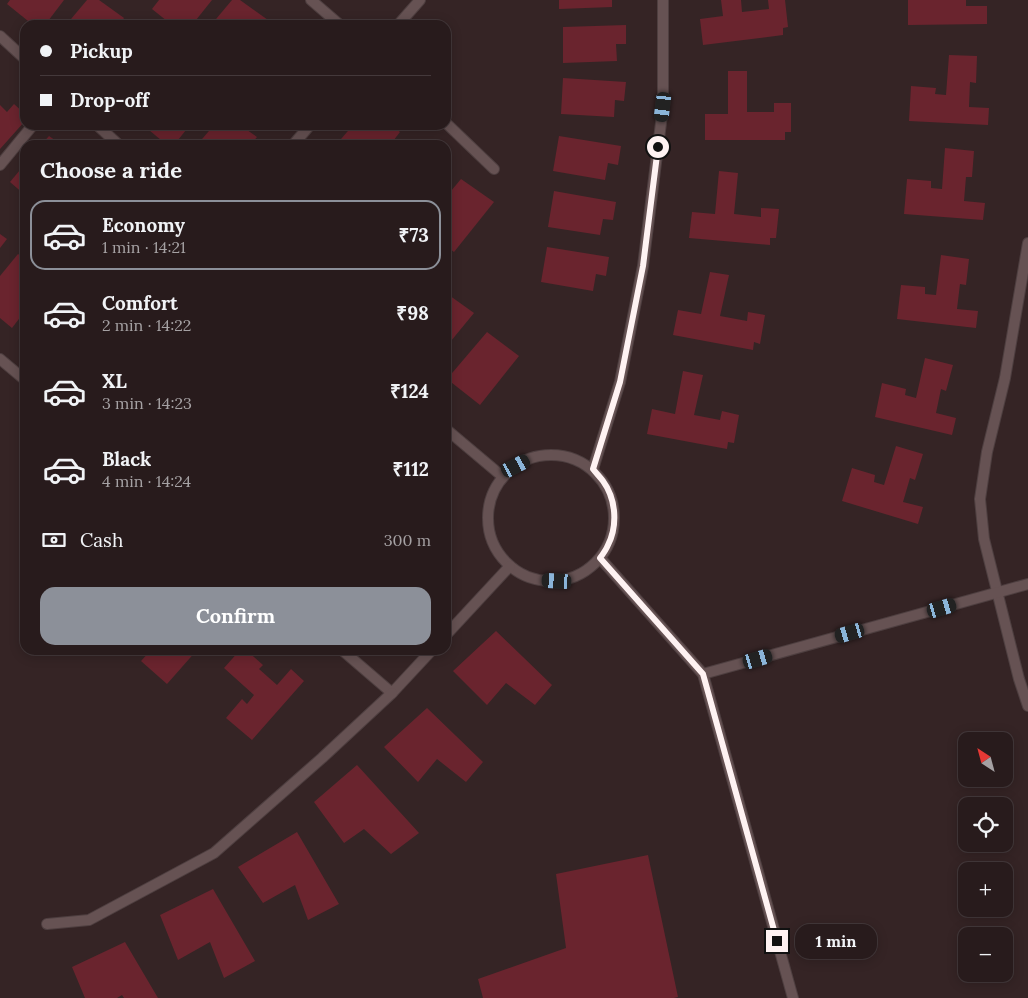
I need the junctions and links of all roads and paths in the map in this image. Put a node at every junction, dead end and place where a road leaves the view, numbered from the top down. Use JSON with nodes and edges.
{"nodes":[{"id":1,"x":311,"y":0,"type":"edge"},
{"id":2,"x":420,"y":0,"type":"edge"},
{"id":3,"x":663,"y":0,"type":"edge"},
{"id":4,"x":334,"y":20,"type":"edge"},
{"id":5,"x":402,"y":20,"type":"edge"},
{"id":6,"x":0,"y":36,"type":"edge"},
{"id":7,"x":20,"y":54,"type":"edge"},
{"id":8,"x":451,"y":128,"type":"edge"},
{"id":9,"x":29,"y":130,"type":"edge"},
{"id":10,"x":102,"y":130,"type":"edge"},
{"id":11,"x":306,"y":130,"type":"edge"},
{"id":12,"x":20,"y":140,"type":"edge"},
{"id":13,"x":20,"y":140,"type":"edge"},
{"id":14,"x":114,"y":140,"type":"edge"},
{"id":15,"x":297,"y":140,"type":"edge"},
{"id":16,"x":0,"y":164,"type":"edge"},
{"id":17,"x":494,"y":168,"type":"dead end"},
{"id":18,"x":1028,"y":243,"type":"edge"},
{"id":19,"x":0,"y":359,"type":"edge"},
{"id":20,"x":20,"y":376,"type":"edge"},
{"id":21,"x":451,"y":433,"type":"edge"},
{"id":22,"x":593,"y":469,"type":"junction"},
{"id":23,"x":503,"y":477,"type":"junction"},
{"id":24,"x":600,"y":558,"type":"junction"},
{"id":25,"x":510,"y":566,"type":"junction"},
{"id":26,"x":1028,"y":584,"type":"edge"},
{"id":27,"x":997,"y":592,"type":"junction"},
{"id":28,"x":451,"y":630,"type":"edge"},
{"id":29,"x":348,"y":655,"type":"edge"},
{"id":30,"x":427,"y":655,"type":"edge"},
{"id":31,"x":703,"y":674,"type":"junction"},
{"id":32,"x":392,"y":693,"type":"junction"},
{"id":33,"x":1028,"y":706,"type":"edge"},
{"id":34,"x":47,"y":924,"type":"dead end"},
{"id":35,"x":793,"y":998,"type":"edge"}],
"edges":[{"from":1,"to":4,"type":"lane"},
{"from":2,"to":5,"type":"lane"},
{"from":3,"to":22,"type":"lane"},
{"from":6,"to":7,"type":"lane"},
{"from":8,"to":17,"type":"lane"},
{"from":9,"to":13,"type":"lane"},
{"from":10,"to":14,"type":"lane"},
{"from":11,"to":15,"type":"lane"},
{"from":12,"to":16,"type":"lane"},
{"from":18,"to":27,"type":"lane"},
{"from":19,"to":20,"type":"lane"},
{"from":21,"to":23,"type":"lane"},
{"from":22,"to":23,"type":"lane"},
{"from":22,"to":24,"type":"lane"},
{"from":23,"to":25,"type":"lane"},
{"from":24,"to":25,"type":"lane"},
{"from":24,"to":31,"type":"lane"},
{"from":25,"to":28,"type":"lane"},
{"from":26,"to":27,"type":"lane"},
{"from":27,"to":31,"type":"lane"},
{"from":27,"to":33,"type":"lane"},
{"from":29,"to":32,"type":"lane"},
{"from":30,"to":32,"type":"lane"},
{"from":31,"to":35,"type":"lane"},
{"from":32,"to":34,"type":"lane"}]}
